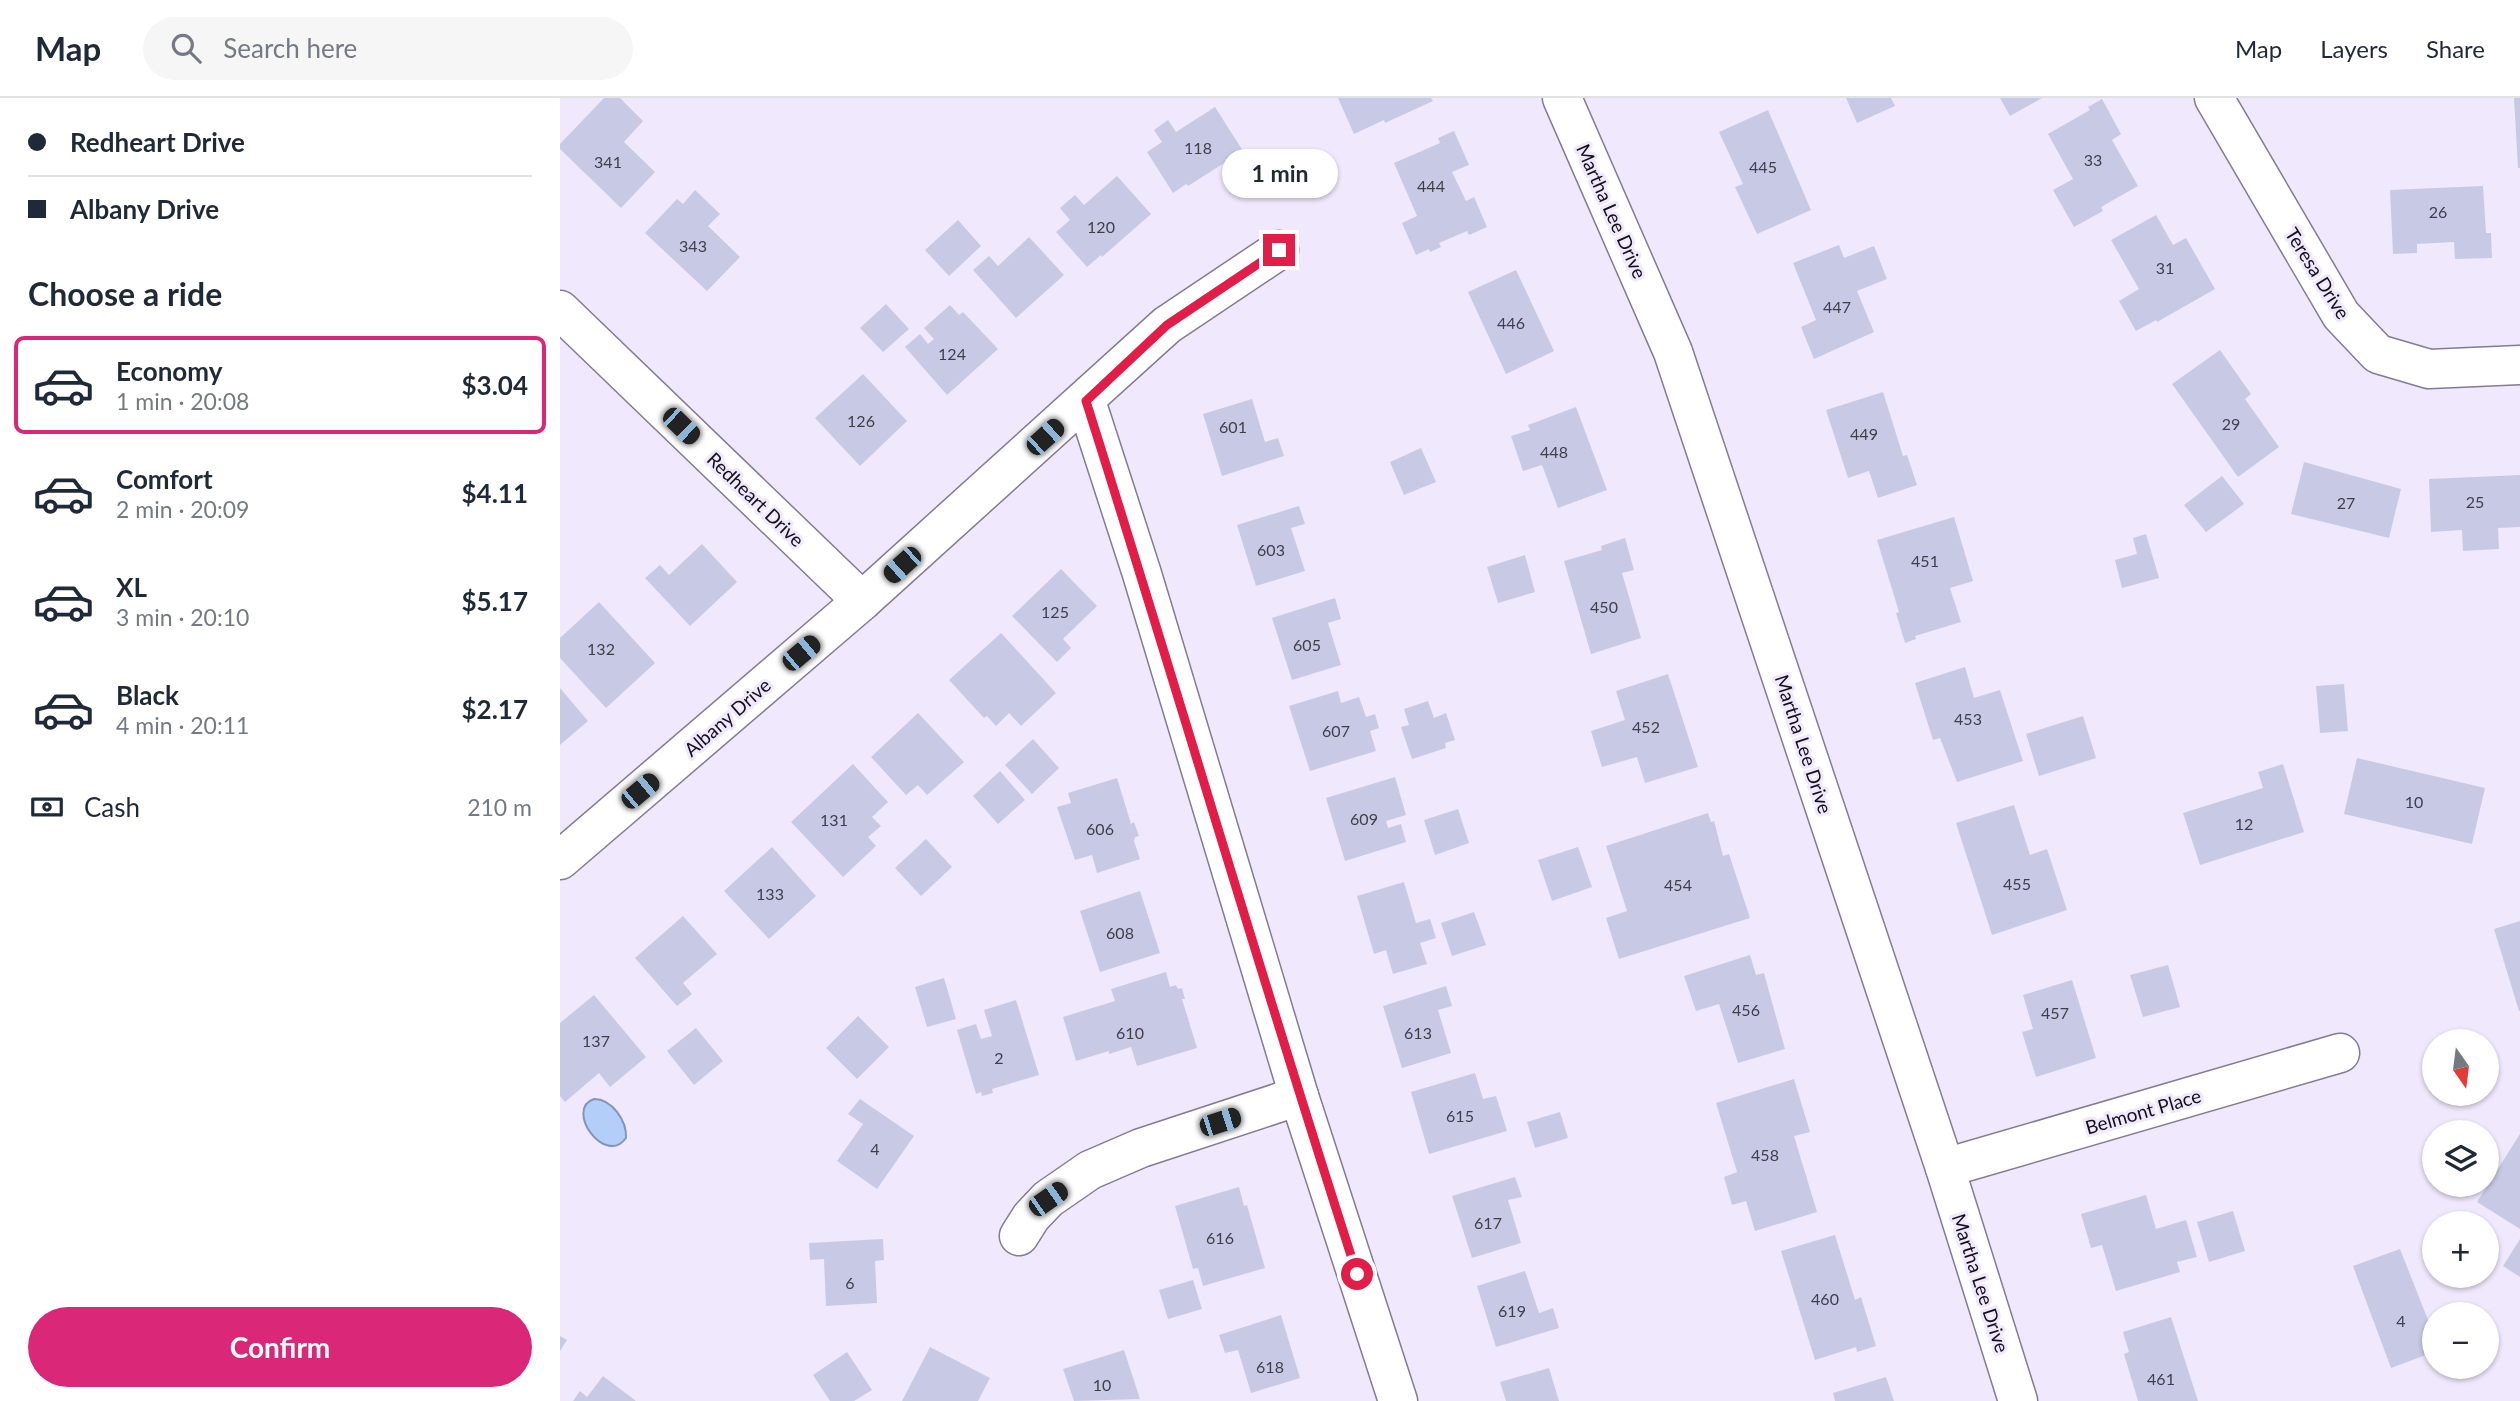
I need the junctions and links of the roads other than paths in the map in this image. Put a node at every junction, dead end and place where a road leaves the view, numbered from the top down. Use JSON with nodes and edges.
{"nodes":[{"id":1,"x":1562,"y":98,"type":"edge"},
{"id":2,"x":2214,"y":98,"type":"edge"},
{"id":3,"x":1279,"y":250,"type":"dead end"},
{"id":4,"x":560,"y":310,"type":"edge"},
{"id":5,"x":2520,"y":365,"type":"edge"},
{"id":6,"x":1086,"y":401,"type":"junction"},
{"id":7,"x":862,"y":601,"type":"junction"},
{"id":8,"x":560,"y":860,"type":"edge"},
{"id":9,"x":2340,"y":1053,"type":"dead end"},
{"id":10,"x":1299,"y":1096,"type":"junction"},
{"id":11,"x":1945,"y":1168,"type":"junction"},
{"id":12,"x":1019,"y":1236,"type":"dead end"},
{"id":13,"x":1398,"y":1401,"type":"edge"},
{"id":14,"x":2018,"y":1401,"type":"edge"}],
"edges":[{"from":1,"to":11,"type":"street","name":"Martha Lee Drive"},
{"from":2,"to":5,"type":"street","name":"Teresa Drive"},
{"from":3,"to":6,"type":"street","name":"Albany Drive"},
{"from":4,"to":7,"type":"street","name":"Redheart Drive"},
{"from":6,"to":7,"type":"street","name":"Albany Drive"},
{"from":6,"to":10,"type":"street"},
{"from":7,"to":8,"type":"street","name":"Albany Drive"},
{"from":9,"to":11,"type":"street","name":"Belmont Place"},
{"from":10,"to":12,"type":"street"},
{"from":10,"to":13,"type":"street"},
{"from":11,"to":14,"type":"street","name":"Martha Lee Drive"}]}
